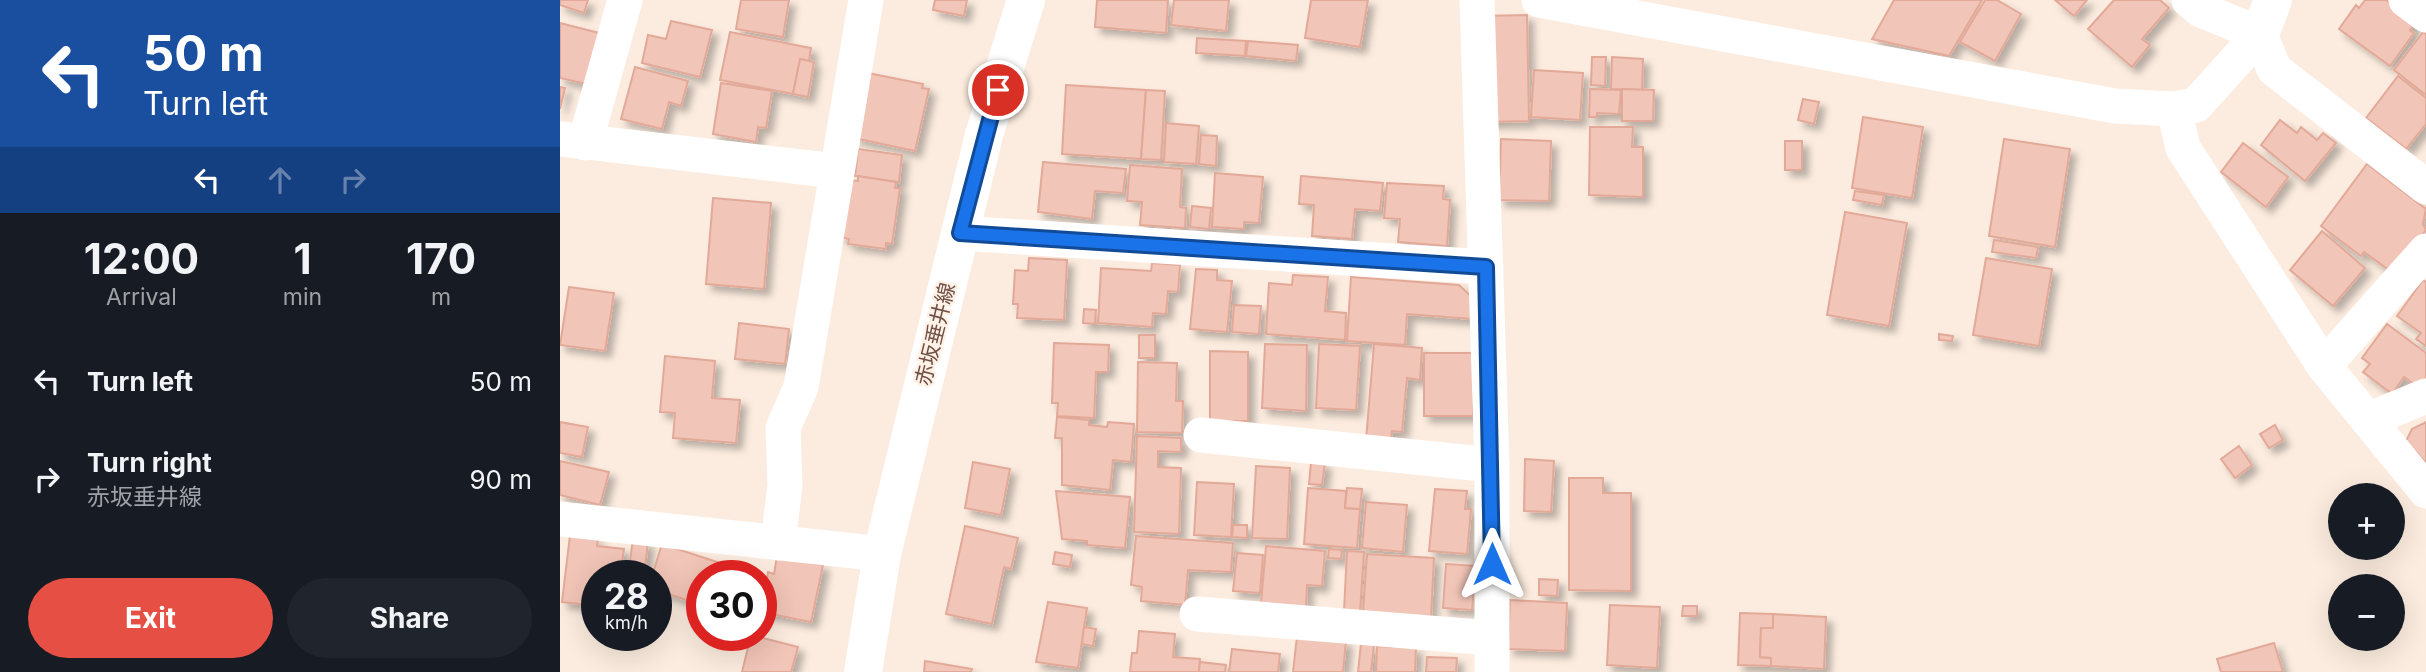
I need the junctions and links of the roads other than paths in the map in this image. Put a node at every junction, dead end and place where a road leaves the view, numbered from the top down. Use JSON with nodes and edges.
{"nodes":[{"id":1,"x":625,"y":0,"type":"edge"},
{"id":2,"x":866,"y":0,"type":"edge"},
{"id":3,"x":1026,"y":0,"type":"edge"},
{"id":4,"x":1477,"y":0,"type":"edge"},
{"id":5,"x":1539,"y":0,"type":"edge"},
{"id":6,"x":2189,"y":0,"type":"edge"},
{"id":7,"x":2406,"y":0,"type":"edge"},
{"id":8,"x":2426,"y":15,"type":"edge"},
{"id":9,"x":2267,"y":17,"type":"edge"},
{"id":10,"x":2174,"y":109,"type":"junction"},
{"id":11,"x":572,"y":141,"type":"edge"},
{"id":12,"x":836,"y":171,"type":"junction"},
{"id":13,"x":2426,"y":187,"type":"edge"},
{"id":14,"x":960,"y":233,"type":"junction"},
{"id":15,"x":2426,"y":251,"type":"edge"},
{"id":16,"x":1486,"y":267,"type":"junction"},
{"id":17,"x":2325,"y":366,"type":"junction"},
{"id":18,"x":2426,"y":396,"type":"edge"},
{"id":19,"x":2368,"y":420,"type":"junction"},
{"id":20,"x":1201,"y":435,"type":"dead end"},
{"id":21,"x":1492,"y":465,"type":"junction"},
{"id":22,"x":2426,"y":491,"type":"edge"},
{"id":23,"x":560,"y":519,"type":"edge"},
{"id":24,"x":778,"y":543,"type":"junction"},
{"id":25,"x":881,"y":554,"type":"junction"},
{"id":26,"x":1197,"y":614,"type":"dead end"},
{"id":27,"x":1492,"y":638,"type":"junction"},
{"id":28,"x":863,"y":672,"type":"edge"},
{"id":29,"x":1492,"y":672,"type":"edge"}],
"edges":[{"from":1,"to":11,"type":"street"},
{"from":2,"to":12,"type":"street"},
{"from":3,"to":14,"type":"main road","name":"赤坂垂井線"},
{"from":4,"to":16,"type":"street"},
{"from":5,"to":10,"type":"street"},
{"from":6,"to":9,"type":"street"},
{"from":7,"to":8,"type":"street"},
{"from":9,"to":10,"type":"street"},
{"from":9,"to":13,"type":"street"},
{"from":10,"to":17,"type":"street"},
{"from":11,"to":12,"type":"street"},
{"from":12,"to":24,"type":"street"},
{"from":14,"to":16,"type":"street"},
{"from":14,"to":25,"type":"main road","name":"赤坂垂井線"},
{"from":15,"to":17,"type":"street"},
{"from":16,"to":21,"type":"street"},
{"from":17,"to":19,"type":"street"},
{"from":18,"to":19,"type":"street"},
{"from":19,"to":22,"type":"street"},
{"from":20,"to":21,"type":"street"},
{"from":21,"to":27,"type":"street"},
{"from":23,"to":24,"type":"street"},
{"from":24,"to":25,"type":"street"},
{"from":25,"to":28,"type":"main road","name":"赤坂垂井線"},
{"from":26,"to":27,"type":"street"},
{"from":27,"to":29,"type":"street"}]}
